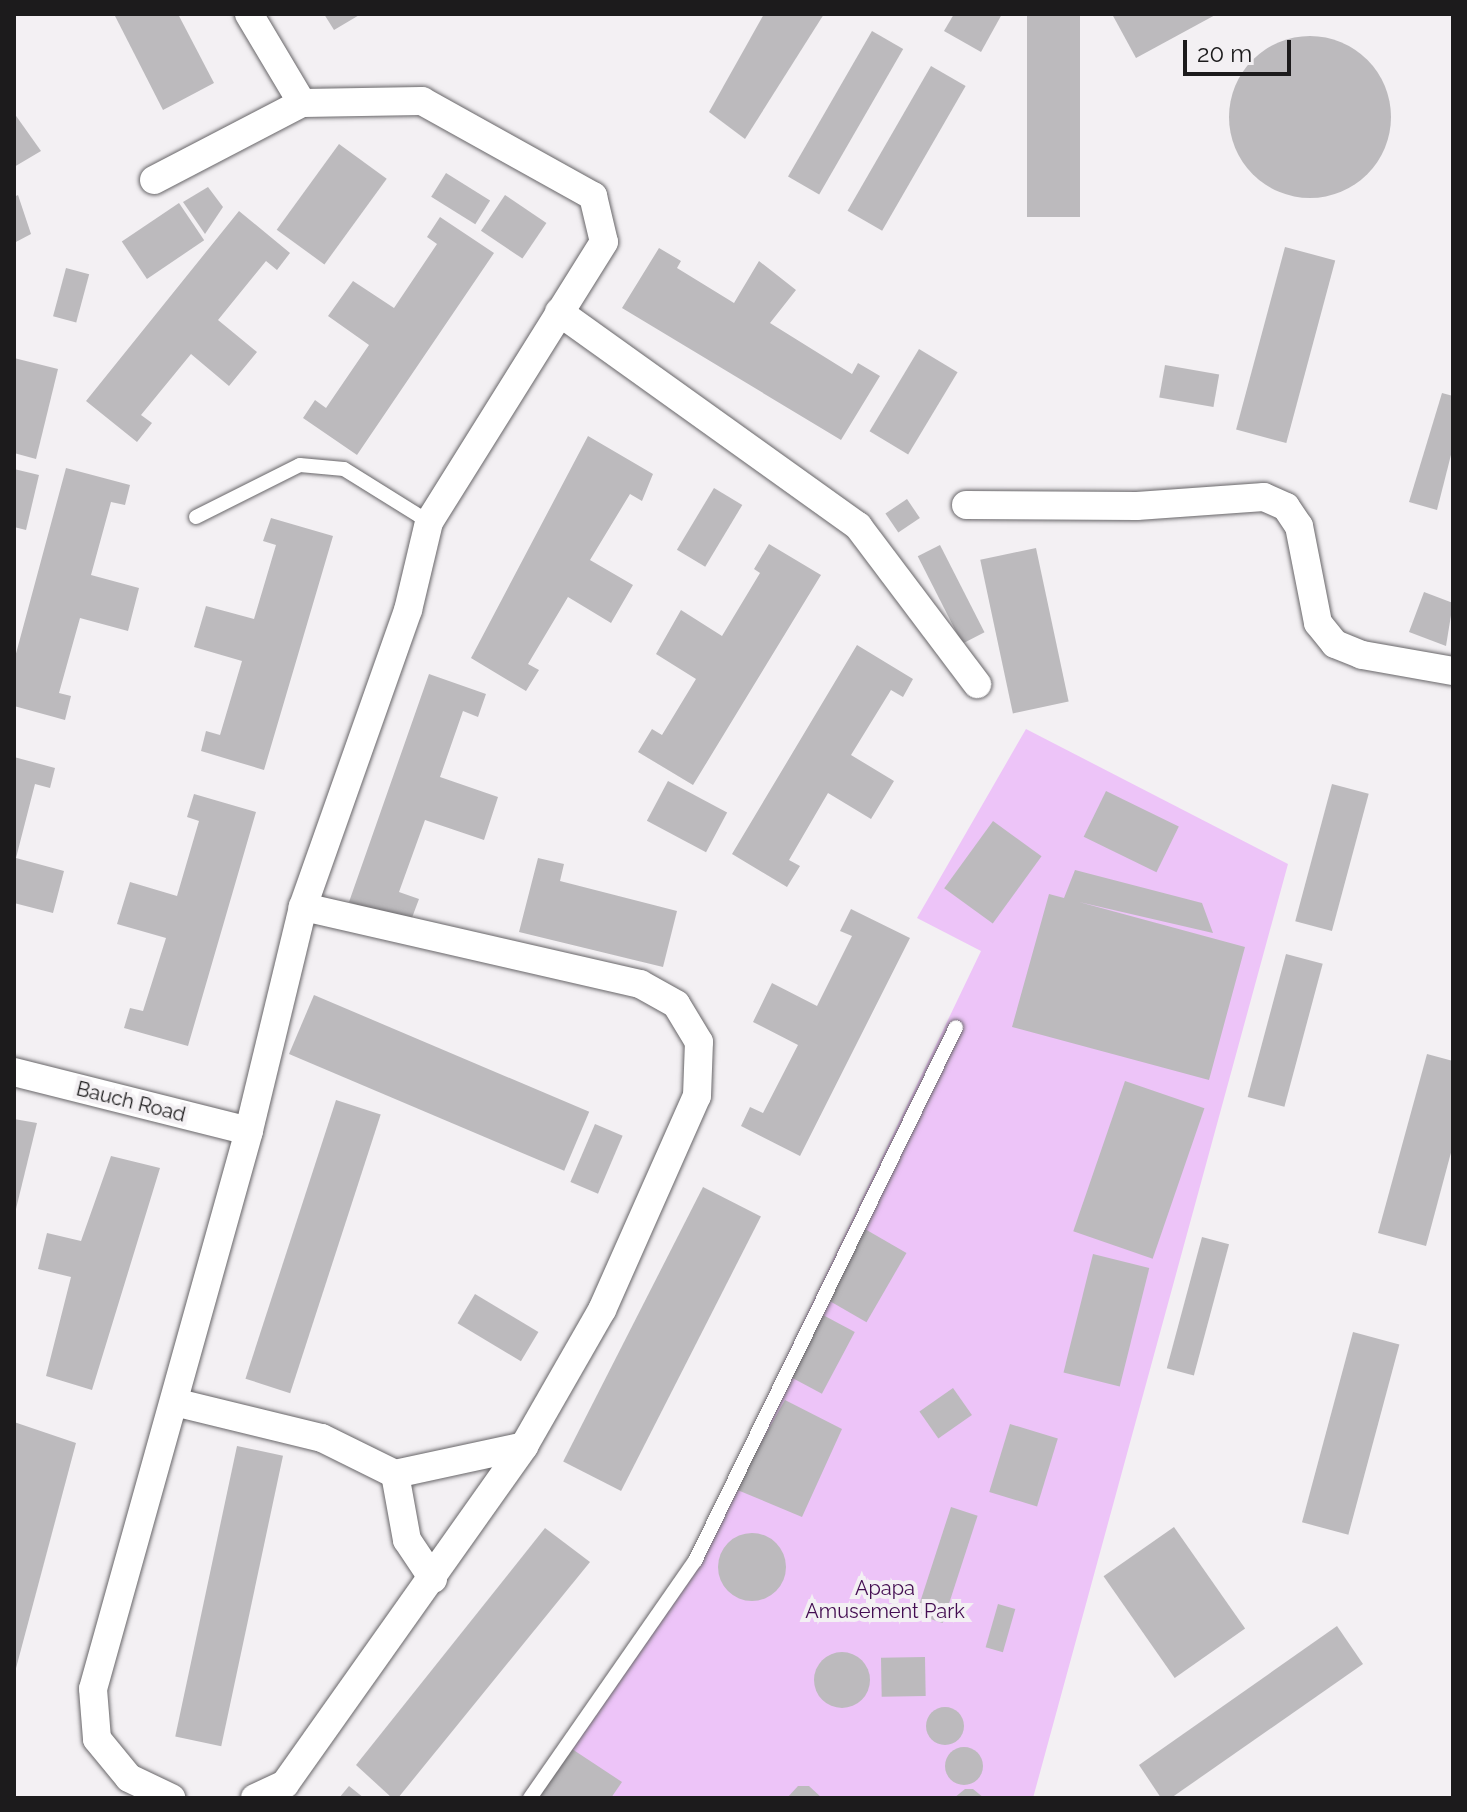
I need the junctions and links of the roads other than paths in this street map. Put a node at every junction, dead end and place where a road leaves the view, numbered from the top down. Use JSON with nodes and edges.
{"nodes":[{"id":1,"x":249,"y":14,"type":"edge"},
{"id":2,"x":302,"y":103,"type":"junction"},
{"id":3,"x":154,"y":180,"type":"dead end"},
{"id":4,"x":559,"y":312,"type":"junction"},
{"id":5,"x":966,"y":505,"type":"dead end"},
{"id":6,"x":196,"y":517,"type":"dead end"},
{"id":7,"x":429,"y":522,"type":"junction"},
{"id":8,"x":1453,"y":671,"type":"edge"},
{"id":9,"x":977,"y":684,"type":"dead end"},
{"id":10,"x":303,"y":907,"type":"junction"},
{"id":11,"x":956,"y":1027,"type":"dead end"},
{"id":12,"x":14,"y":1072,"type":"edge"},
{"id":13,"x":249,"y":1131,"type":"junction"},
{"id":14,"x":174,"y":1402,"type":"junction"},
{"id":15,"x":524,"y":1446,"type":"junction"},
{"id":16,"x":395,"y":1474,"type":"junction"},
{"id":17,"x":433,"y":1579,"type":"junction"},
{"id":18,"x":171,"y":1798,"type":"edge"},
{"id":19,"x":255,"y":1798,"type":"edge"},
{"id":20,"x":530,"y":1798,"type":"edge"}],
"edges":[{"from":1,"to":2,"type":"street"},
{"from":2,"to":3,"type":"street"},
{"from":2,"to":4,"type":"street"},
{"from":4,"to":7,"type":"street"},
{"from":4,"to":9,"type":"street"},
{"from":5,"to":8,"type":"street"},
{"from":6,"to":7,"type":"lane"},
{"from":7,"to":10,"type":"street"},
{"from":10,"to":13,"type":"street"},
{"from":10,"to":15,"type":"street"},
{"from":11,"to":20,"type":"lane"},
{"from":12,"to":13,"type":"street","name":"Bauch Road"},
{"from":13,"to":14,"type":"street"},
{"from":14,"to":16,"type":"street"},
{"from":14,"to":18,"type":"street"},
{"from":15,"to":16,"type":"street"},
{"from":15,"to":17,"type":"street"},
{"from":16,"to":17,"type":"street"},
{"from":17,"to":19,"type":"street"}]}
